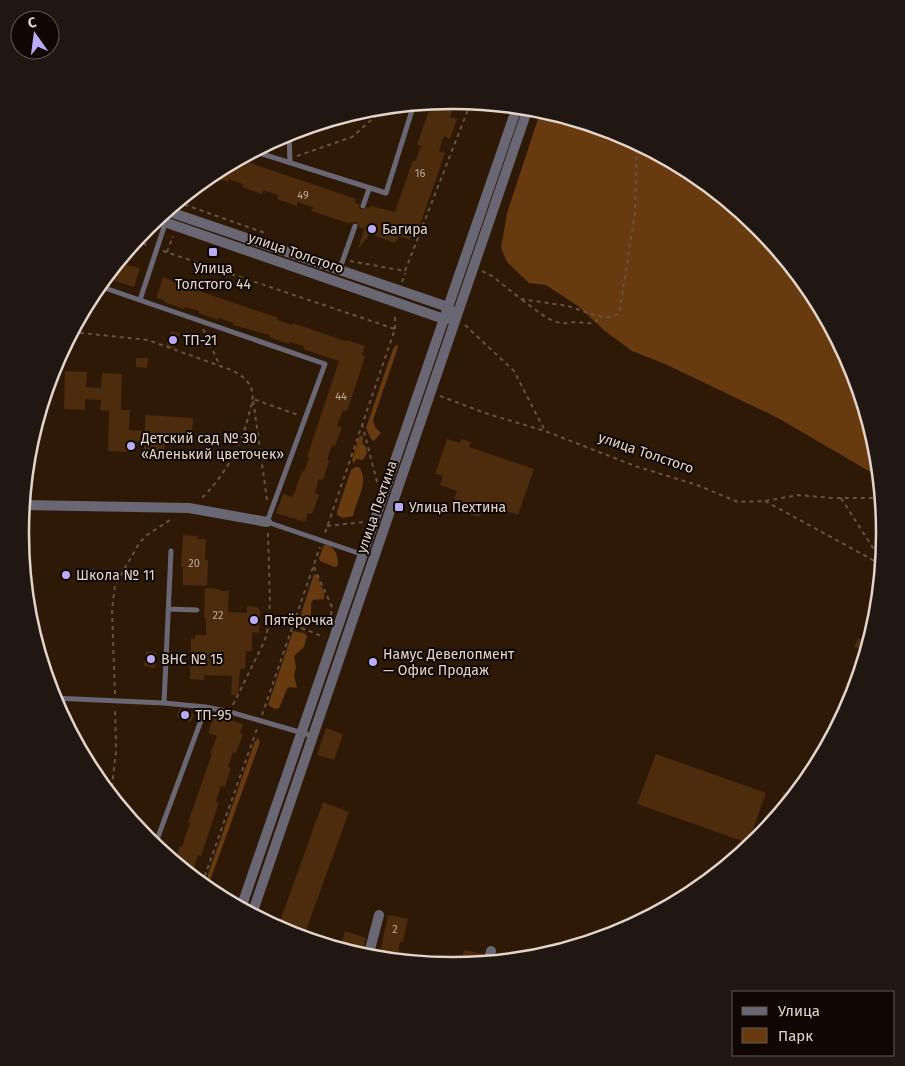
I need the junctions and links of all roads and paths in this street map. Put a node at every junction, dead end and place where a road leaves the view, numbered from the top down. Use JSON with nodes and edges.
{"nodes":[{"id":1,"x":469,"y":110,"type":"edge"},
{"id":2,"x":412,"y":111,"type":"edge"},
{"id":3,"x":515,"y":114,"type":"edge"},
{"id":4,"x":376,"y":116,"type":"edge"},
{"id":5,"x":525,"y":116,"type":"edge"},
{"id":6,"x":290,"y":142,"type":"edge"},
{"id":7,"x":637,"y":152,"type":"edge"},
{"id":8,"x":262,"y":155,"type":"edge"},
{"id":9,"x":297,"y":156,"type":"dead end"},
{"id":10,"x":290,"y":163,"type":"junction"},
{"id":11,"x":369,"y":189,"type":"junction"},
{"id":12,"x":185,"y":205,"type":"edge"},
{"id":13,"x":363,"y":206,"type":"dead end"},
{"id":14,"x":175,"y":212,"type":"edge"},
{"id":15,"x":164,"y":222,"type":"edge"},
{"id":16,"x":160,"y":226,"type":"edge"},
{"id":17,"x":355,"y":226,"type":"dead end"},
{"id":18,"x":268,"y":234,"type":"dead end"},
{"id":19,"x":143,"y":244,"type":"edge"},
{"id":20,"x":157,"y":249,"type":"junction"},
{"id":21,"x":341,"y":265,"type":"junction"},
{"id":22,"x":473,"y":267,"type":"junction"},
{"id":23,"x":335,"y":281,"type":"junction"},
{"id":24,"x":106,"y":289,"type":"edge"},
{"id":25,"x":521,"y":299,"type":"junction"},
{"id":26,"x":140,"y":300,"type":"junction"},
{"id":27,"x":448,"y":308,"type":"junction"},
{"id":28,"x":601,"y":316,"type":"junction"},
{"id":29,"x":456,"y":317,"type":"junction"},
{"id":30,"x":444,"y":319,"type":"junction"},
{"id":31,"x":199,"y":320,"type":"junction"},
{"id":32,"x":220,"y":366,"type":"dead end"},
{"id":33,"x":431,"y":392,"type":"junction"},
{"id":34,"x":305,"y":418,"type":"junction"},
{"id":35,"x":362,"y":424,"type":"junction"},
{"id":36,"x":545,"y":431,"type":"junction"},
{"id":37,"x":378,"y":484,"type":"dead end"},
{"id":38,"x":841,"y":498,"type":"junction"},
{"id":39,"x":875,"y":499,"type":"edge"},
{"id":40,"x":765,"y":500,"type":"junction"},
{"id":41,"x":30,"y":505,"type":"edge"},
{"id":42,"x":269,"y":520,"type":"junction"},
{"id":43,"x":322,"y":540,"type":"junction"},
{"id":44,"x":171,"y":551,"type":"dead end"},
{"id":45,"x":875,"y":552,"type":"edge"},
{"id":46,"x":364,"y":555,"type":"junction"},
{"id":47,"x":374,"y":559,"type":"junction"},
{"id":48,"x":875,"y":561,"type":"edge"},
{"id":49,"x":314,"y":566,"type":"junction"},
{"id":50,"x":168,"y":609,"type":"junction"},
{"id":51,"x":198,"y":610,"type":"dead end"},
{"id":52,"x":329,"y":622,"type":"dead end"},
{"id":53,"x":293,"y":625,"type":"junction"},
{"id":54,"x":326,"y":638,"type":"dead end"},
{"id":55,"x":62,"y":698,"type":"edge"},
{"id":56,"x":164,"y":702,"type":"junction"},
{"id":57,"x":206,"y":707,"type":"junction"},
{"id":58,"x":230,"y":712,"type":"junction"},
{"id":59,"x":260,"y":721,"type":"junction"},
{"id":60,"x":302,"y":732,"type":"junction"},
{"id":61,"x":313,"y":736,"type":"junction"},
{"id":62,"x":158,"y":838,"type":"edge"},
{"id":63,"x":205,"y":876,"type":"edge"},
{"id":64,"x":243,"y":901,"type":"edge"},
{"id":65,"x":254,"y":907,"type":"edge"},
{"id":66,"x":379,"y":915,"type":"dead end"},
{"id":67,"x":370,"y":949,"type":"edge"},
{"id":68,"x":491,"y":951,"type":"dead end"},
{"id":69,"x":490,"y":955,"type":"edge"}],
"edges":[{"from":1,"to":21,"type":"path"},
{"from":2,"to":11,"type":"lane"},
{"from":3,"to":27,"type":"street","name":"улица Пехтина"},
{"from":4,"to":9,"type":"path"},
{"from":5,"to":22,"type":"street","name":"улица Пехтина"},
{"from":6,"to":10,"type":"lane"},
{"from":7,"to":28,"type":"path"},
{"from":8,"to":10,"type":"lane"},
{"from":10,"to":11,"type":"lane"},
{"from":11,"to":13,"type":"lane"},
{"from":12,"to":18,"type":"path"},
{"from":14,"to":21,"type":"street","name":"улица Толстого"},
{"from":15,"to":23,"type":"street","name":"улица Толстого"},
{"from":16,"to":20,"type":"lane"},
{"from":17,"to":21,"type":"lane"},
{"from":19,"to":20,"type":"path"},
{"from":20,"to":26,"type":"lane"},
{"from":20,"to":35,"type":"path"},
{"from":21,"to":23,"type":"lane"},
{"from":21,"to":27,"type":"street","name":"улица Толстого"},
{"from":22,"to":25,"type":"path"},
{"from":22,"to":29,"type":"street","name":"улица Пехтина"},
{"from":23,"to":30,"type":"street","name":"улица Толстого"},
{"from":24,"to":26,"type":"lane"},
{"from":25,"to":28,"type":"path"},
{"from":25,"to":28,"type":"path"},
{"from":26,"to":31,"type":"lane"},
{"from":27,"to":29,"type":"street","name":"улица Толстого"},
{"from":27,"to":30,"type":"street","name":"улица Пехтина"},
{"from":29,"to":30,"type":"street","name":"улица Толстого"},
{"from":29,"to":33,"type":"street","name":"улица Пехтина"},
{"from":29,"to":36,"type":"path"},
{"from":30,"to":46,"type":"street","name":"улица Пехтина"},
{"from":31,"to":32,"type":"path"},
{"from":31,"to":34,"type":"lane"},
{"from":33,"to":36,"type":"path","name":"улица Толстого"},
{"from":33,"to":47,"type":"street","name":"улица Пехтина"},
{"from":34,"to":42,"type":"lane"},
{"from":34,"to":42,"type":"path"},
{"from":35,"to":37,"type":"path"},
{"from":35,"to":43,"type":"path"},
{"from":36,"to":40,"type":"path","name":"улица Толстого"},
{"from":38,"to":39,"type":"path","name":"улица Толстого"},
{"from":38,"to":40,"type":"path","name":"улица Толстого"},
{"from":38,"to":45,"type":"path"},
{"from":40,"to":48,"type":"path"},
{"from":41,"to":42,"type":"street"},
{"from":42,"to":43,"type":"lane"},
{"from":42,"to":58,"type":"path"},
{"from":43,"to":46,"type":"lane"},
{"from":43,"to":49,"type":"path"},
{"from":44,"to":50,"type":"lane"},
{"from":46,"to":47,"type":"lane"},
{"from":46,"to":60,"type":"street","name":"улица Пехтина"},
{"from":47,"to":61,"type":"street","name":"улица Пехтина"},
{"from":49,"to":52,"type":"path"},
{"from":49,"to":53,"type":"path"},
{"from":50,"to":51,"type":"lane"},
{"from":50,"to":56,"type":"lane"},
{"from":53,"to":54,"type":"path"},
{"from":53,"to":59,"type":"path"},
{"from":55,"to":56,"type":"lane"},
{"from":56,"to":57,"type":"lane"},
{"from":57,"to":58,"type":"lane"},
{"from":57,"to":62,"type":"lane"},
{"from":58,"to":59,"type":"lane"},
{"from":59,"to":60,"type":"lane"},
{"from":59,"to":63,"type":"path"},
{"from":60,"to":61,"type":"lane"},
{"from":60,"to":64,"type":"street","name":"улица Пехтина"},
{"from":61,"to":65,"type":"street","name":"улица Пехтина"},
{"from":66,"to":67,"type":"street"},
{"from":68,"to":69,"type":"street"}]}
